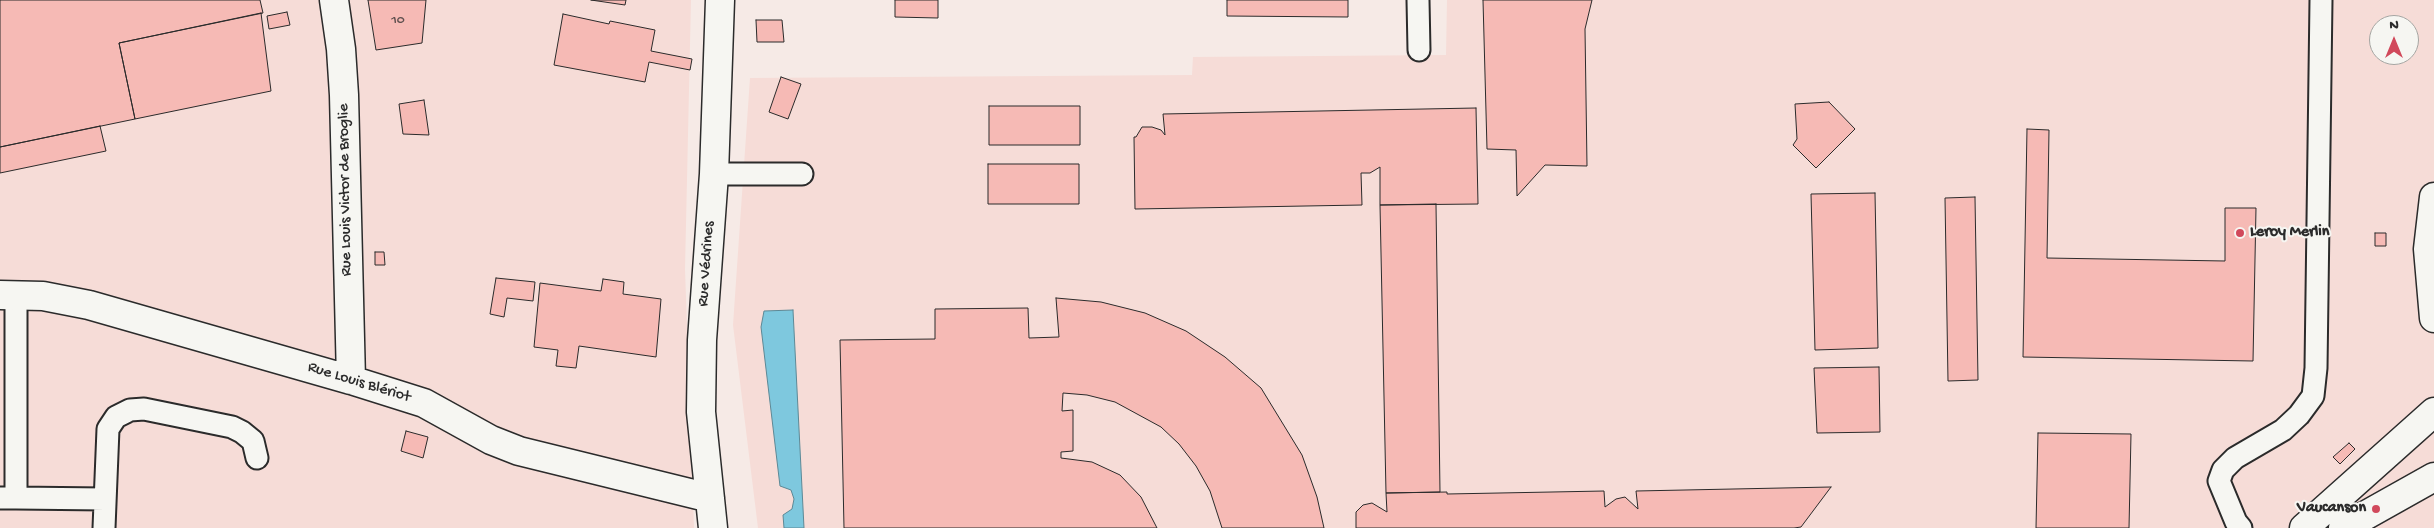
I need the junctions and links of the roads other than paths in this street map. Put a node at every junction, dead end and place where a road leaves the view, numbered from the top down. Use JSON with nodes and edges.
{"nodes":[{"id":1,"x":334,"y":0,"type":"edge"},
{"id":2,"x":720,"y":0,"type":"edge"},
{"id":3,"x":1418,"y":0,"type":"edge"},
{"id":4,"x":2321,"y":0,"type":"edge"},
{"id":5,"x":1420,"y":50,"type":"dead end"},
{"id":6,"x":714,"y":174,"type":"junction"},
{"id":7,"x":802,"y":174,"type":"dead end"},
{"id":8,"x":2434,"y":197,"type":"edge"},
{"id":9,"x":8,"y":295,"type":"edge"},
{"id":10,"x":2434,"y":318,"type":"edge"},
{"id":11,"x":351,"y":380,"type":"junction"},
{"id":12,"x":2434,"y":412,"type":"edge"},
{"id":13,"x":257,"y":458,"type":"dead end"},
{"id":14,"x":2434,"y":477,"type":"edge"},
{"id":15,"x":8,"y":498,"type":"edge"},
{"id":16,"x":710,"y":498,"type":"junction"},
{"id":17,"x":105,"y":499,"type":"junction"},
{"id":18,"x":104,"y":528,"type":"edge"},
{"id":19,"x":713,"y":528,"type":"edge"},
{"id":20,"x":2241,"y":528,"type":"edge"},
{"id":21,"x":2304,"y":528,"type":"edge"},
{"id":22,"x":2343,"y":528,"type":"edge"}],
"edges":[{"from":1,"to":11,"type":"street","name":"Rue Louis Victor de Broglie"},
{"from":2,"to":6,"type":"street","name":"Rue Védrines"},
{"from":3,"to":5,"type":"lane"},
{"from":4,"to":20,"type":"lane"},
{"from":6,"to":7,"type":"lane"},
{"from":6,"to":16,"type":"street","name":"Rue Védrines"},
{"from":8,"to":10,"type":"street"},
{"from":9,"to":11,"type":"street","name":"Rue Louis Blériot"},
{"from":9,"to":15,"type":"lane"},
{"from":11,"to":16,"type":"street","name":"Rue Louis Blériot"},
{"from":12,"to":21,"type":"street"},
{"from":13,"to":17,"type":"lane"},
{"from":14,"to":22,"type":"street"},
{"from":15,"to":17,"type":"lane"},
{"from":16,"to":19,"type":"street","name":"Rue Védrines"},
{"from":17,"to":18,"type":"lane"}]}
